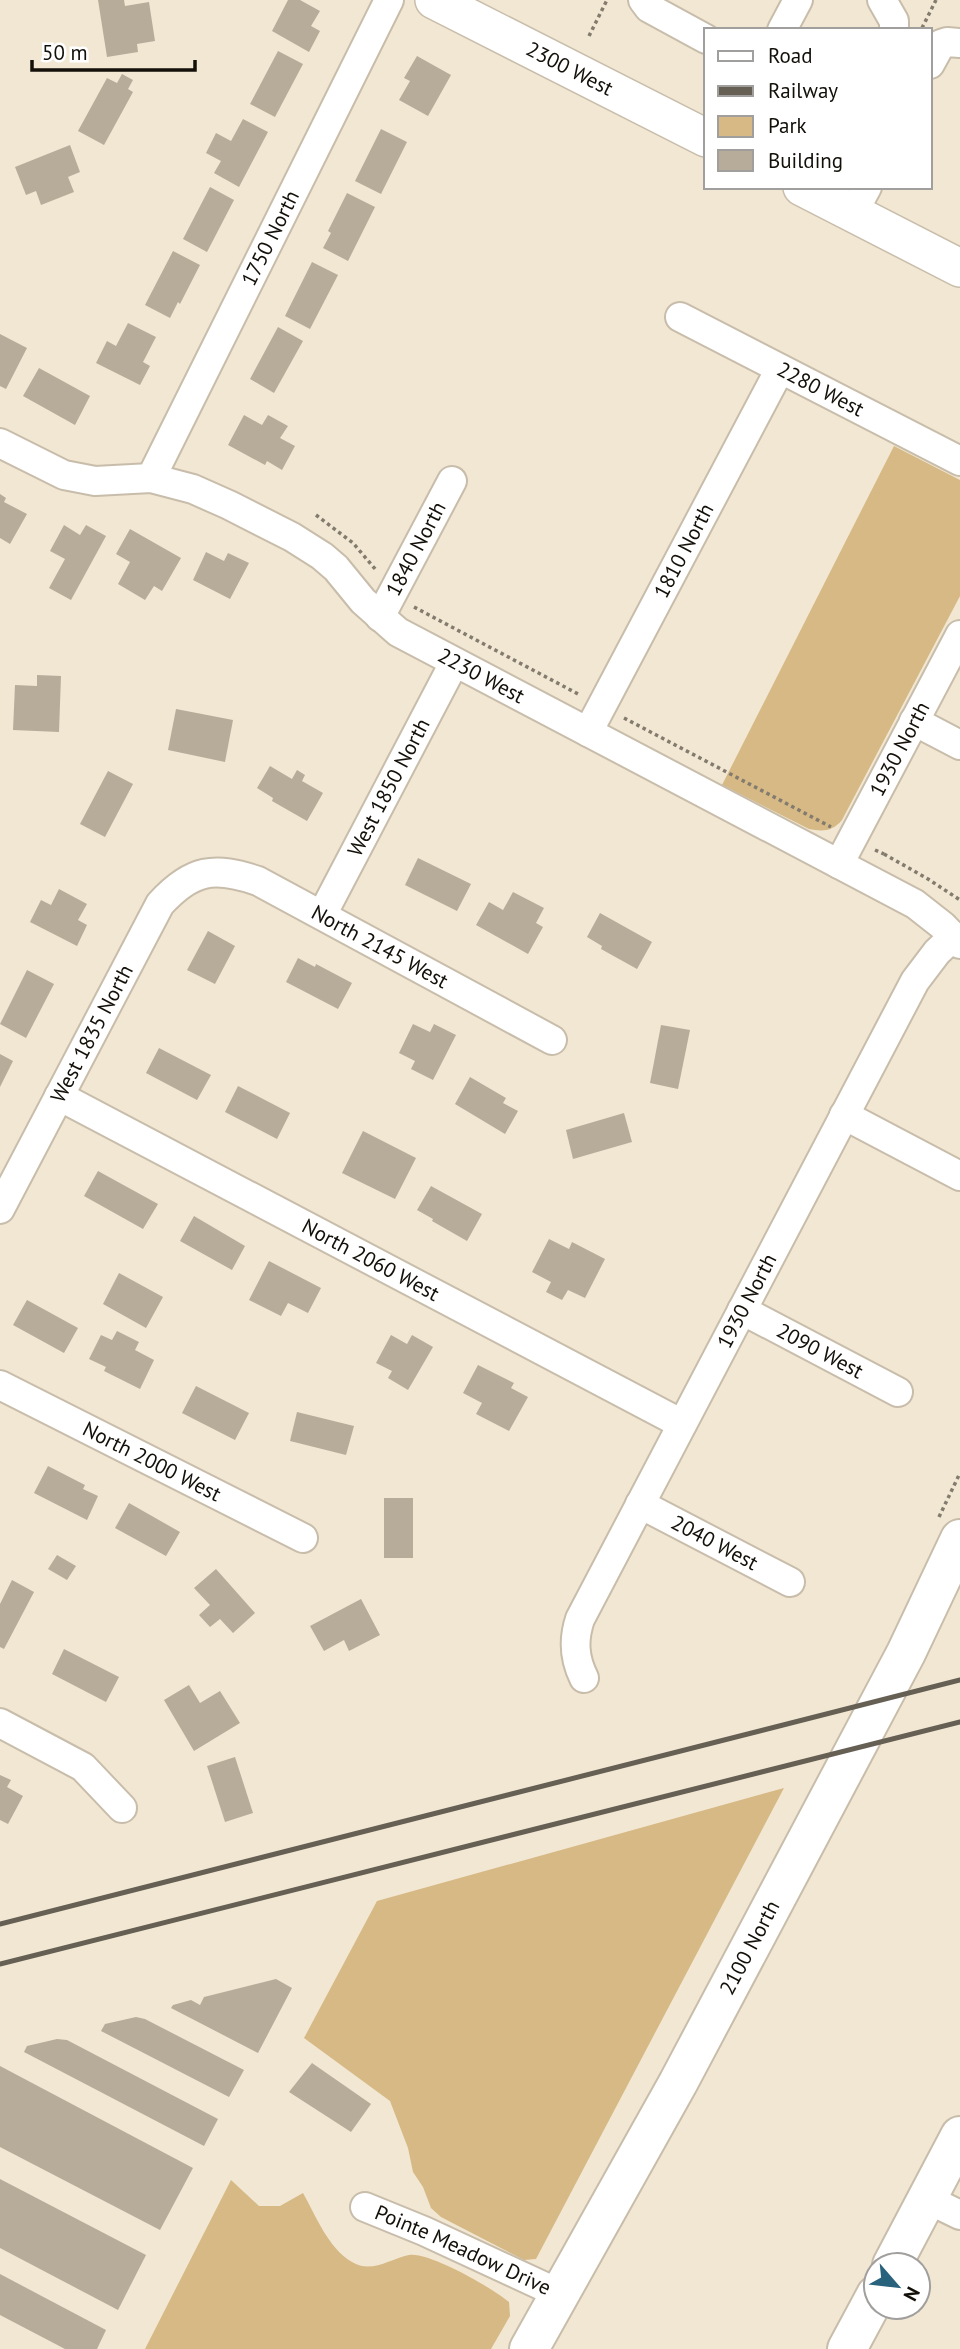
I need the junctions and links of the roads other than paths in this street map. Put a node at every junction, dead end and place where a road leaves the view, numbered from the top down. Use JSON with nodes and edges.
{"nodes":[{"id":1,"x":389,"y":0,"type":"edge"},
{"id":2,"x":434,"y":0,"type":"edge"},
{"id":3,"x":643,"y":0,"type":"edge"},
{"id":4,"x":798,"y":0,"type":"edge"},
{"id":5,"x":883,"y":0,"type":"edge"},
{"id":6,"x":783,"y":28,"type":"edge"},
{"id":7,"x":894,"y":28,"type":"edge"},
{"id":8,"x":704,"y":38,"type":"edge"},
{"id":9,"x":960,"y":43,"type":"edge"},
{"id":10,"x":932,"y":60,"type":"edge"},
{"id":11,"x":704,"y":137,"type":"edge"},
{"id":12,"x":811,"y":189,"type":"edge"},
{"id":13,"x":860,"y":200,"type":"edge"},
{"id":14,"x":960,"y":268,"type":"edge"},
{"id":15,"x":680,"y":317,"type":"dead end"},
{"id":16,"x":780,"y":369,"type":"junction"},
{"id":17,"x":0,"y":443,"type":"edge"},
{"id":18,"x":960,"y":461,"type":"edge"},
{"id":19,"x":151,"y":478,"type":"junction"},
{"id":20,"x":452,"y":481,"type":"dead end"},
{"id":21,"x":380,"y":617,"type":"junction"},
{"id":22,"x":960,"y":635,"type":"edge"},
{"id":23,"x":454,"y":663,"type":"junction"},
{"id":24,"x":914,"y":721,"type":"junction"},
{"id":25,"x":588,"y":732,"type":"junction"},
{"id":26,"x":960,"y":745,"type":"edge"},
{"id":27,"x":839,"y":864,"type":"junction"},
{"id":28,"x":201,"y":873,"type":"joint"},
{"id":29,"x":322,"y":915,"type":"junction"},
{"id":30,"x":957,"y":940,"type":"edge"},
{"id":31,"x":552,"y":1040,"type":"dead end"},
{"id":32,"x":59,"y":1096,"type":"junction"},
{"id":33,"x":844,"y":1115,"type":"junction"},
{"id":34,"x":960,"y":1176,"type":"edge"},
{"id":35,"x":0,"y":1209,"type":"edge"},
{"id":36,"x":742,"y":1310,"type":"junction"},
{"id":37,"x":0,"y":1385,"type":"edge"},
{"id":38,"x":898,"y":1392,"type":"dead end"},
{"id":39,"x":682,"y":1424,"type":"junction"},
{"id":40,"x":640,"y":1504,"type":"junction"},
{"id":41,"x":303,"y":1538,"type":"dead end"},
{"id":42,"x":960,"y":1539,"type":"edge"},
{"id":43,"x":790,"y":1582,"type":"dead end"},
{"id":44,"x":584,"y":1678,"type":"dead end"},
{"id":45,"x":0,"y":1723,"type":"edge"},
{"id":46,"x":122,"y":1808,"type":"dead end"},
{"id":47,"x":960,"y":2137,"type":"edge"},
{"id":48,"x":365,"y":2207,"type":"dead end"},
{"id":49,"x":943,"y":2207,"type":"edge"},
{"id":50,"x":904,"y":2251,"type":"edge"},
{"id":51,"x":560,"y":2294,"type":"junction"},
{"id":52,"x":862,"y":2321,"type":"edge"},
{"id":53,"x":529,"y":2349,"type":"edge"},
{"id":54,"x":847,"y":2349,"type":"edge"}],
"edges":[{"from":1,"to":19,"type":"street","name":"1750 North"},
{"from":2,"to":11,"type":"main road","name":"2300 West"},
{"from":3,"to":8,"type":"street"},
{"from":4,"to":6,"type":"street"},
{"from":5,"to":7,"type":"street"},
{"from":9,"to":10,"type":"street"},
{"from":12,"to":13,"type":"main road"},
{"from":13,"to":14,"type":"main road"},
{"from":15,"to":16,"type":"street","name":"2280 West"},
{"from":16,"to":18,"type":"street","name":"2280 West"},
{"from":16,"to":25,"type":"street","name":"1810 North"},
{"from":17,"to":19,"type":"street","name":"2230 West"},
{"from":19,"to":21,"type":"street","name":"2230 West"},
{"from":20,"to":21,"type":"street","name":"1840 North"},
{"from":21,"to":23,"type":"street","name":"2230 West"},
{"from":22,"to":24,"type":"street","name":"1930 North"},
{"from":23,"to":25,"type":"street","name":"2230 West"},
{"from":23,"to":29,"type":"street","name":"West 1850 North"},
{"from":24,"to":26,"type":"street"},
{"from":24,"to":27,"type":"street","name":"1930 North"},
{"from":25,"to":27,"type":"street","name":"2230 West"},
{"from":27,"to":30,"type":"street","name":"2230 West"},
{"from":28,"to":29,"type":"street","name":"North 2145 West"},
{"from":28,"to":32,"type":"street","name":"West 1835 North"},
{"from":29,"to":31,"type":"street","name":"North 2145 West"},
{"from":30,"to":33,"type":"street","name":"1930 North"},
{"from":32,"to":35,"type":"street","name":"West 1835 North"},
{"from":32,"to":39,"type":"street","name":"North 2060 West"},
{"from":33,"to":34,"type":"street"},
{"from":33,"to":36,"type":"street","name":"1930 North"},
{"from":36,"to":38,"type":"street","name":"2090 West"},
{"from":36,"to":39,"type":"street","name":"1930 North"},
{"from":37,"to":41,"type":"street","name":"North 2000 West"},
{"from":39,"to":40,"type":"street","name":"1930 North"},
{"from":40,"to":43,"type":"street","name":"2040 West"},
{"from":40,"to":44,"type":"street","name":"1930 North"},
{"from":42,"to":51,"type":"highway","name":"2100 North"},
{"from":45,"to":46,"type":"street"},
{"from":47,"to":49,"type":"highway"},
{"from":48,"to":51,"type":"street","name":"Pointe Meadow Drive"},
{"from":49,"to":50,"type":"highway"},
{"from":51,"to":53,"type":"highway","name":"2100 North"},
{"from":52,"to":54,"type":"highway"}]}
